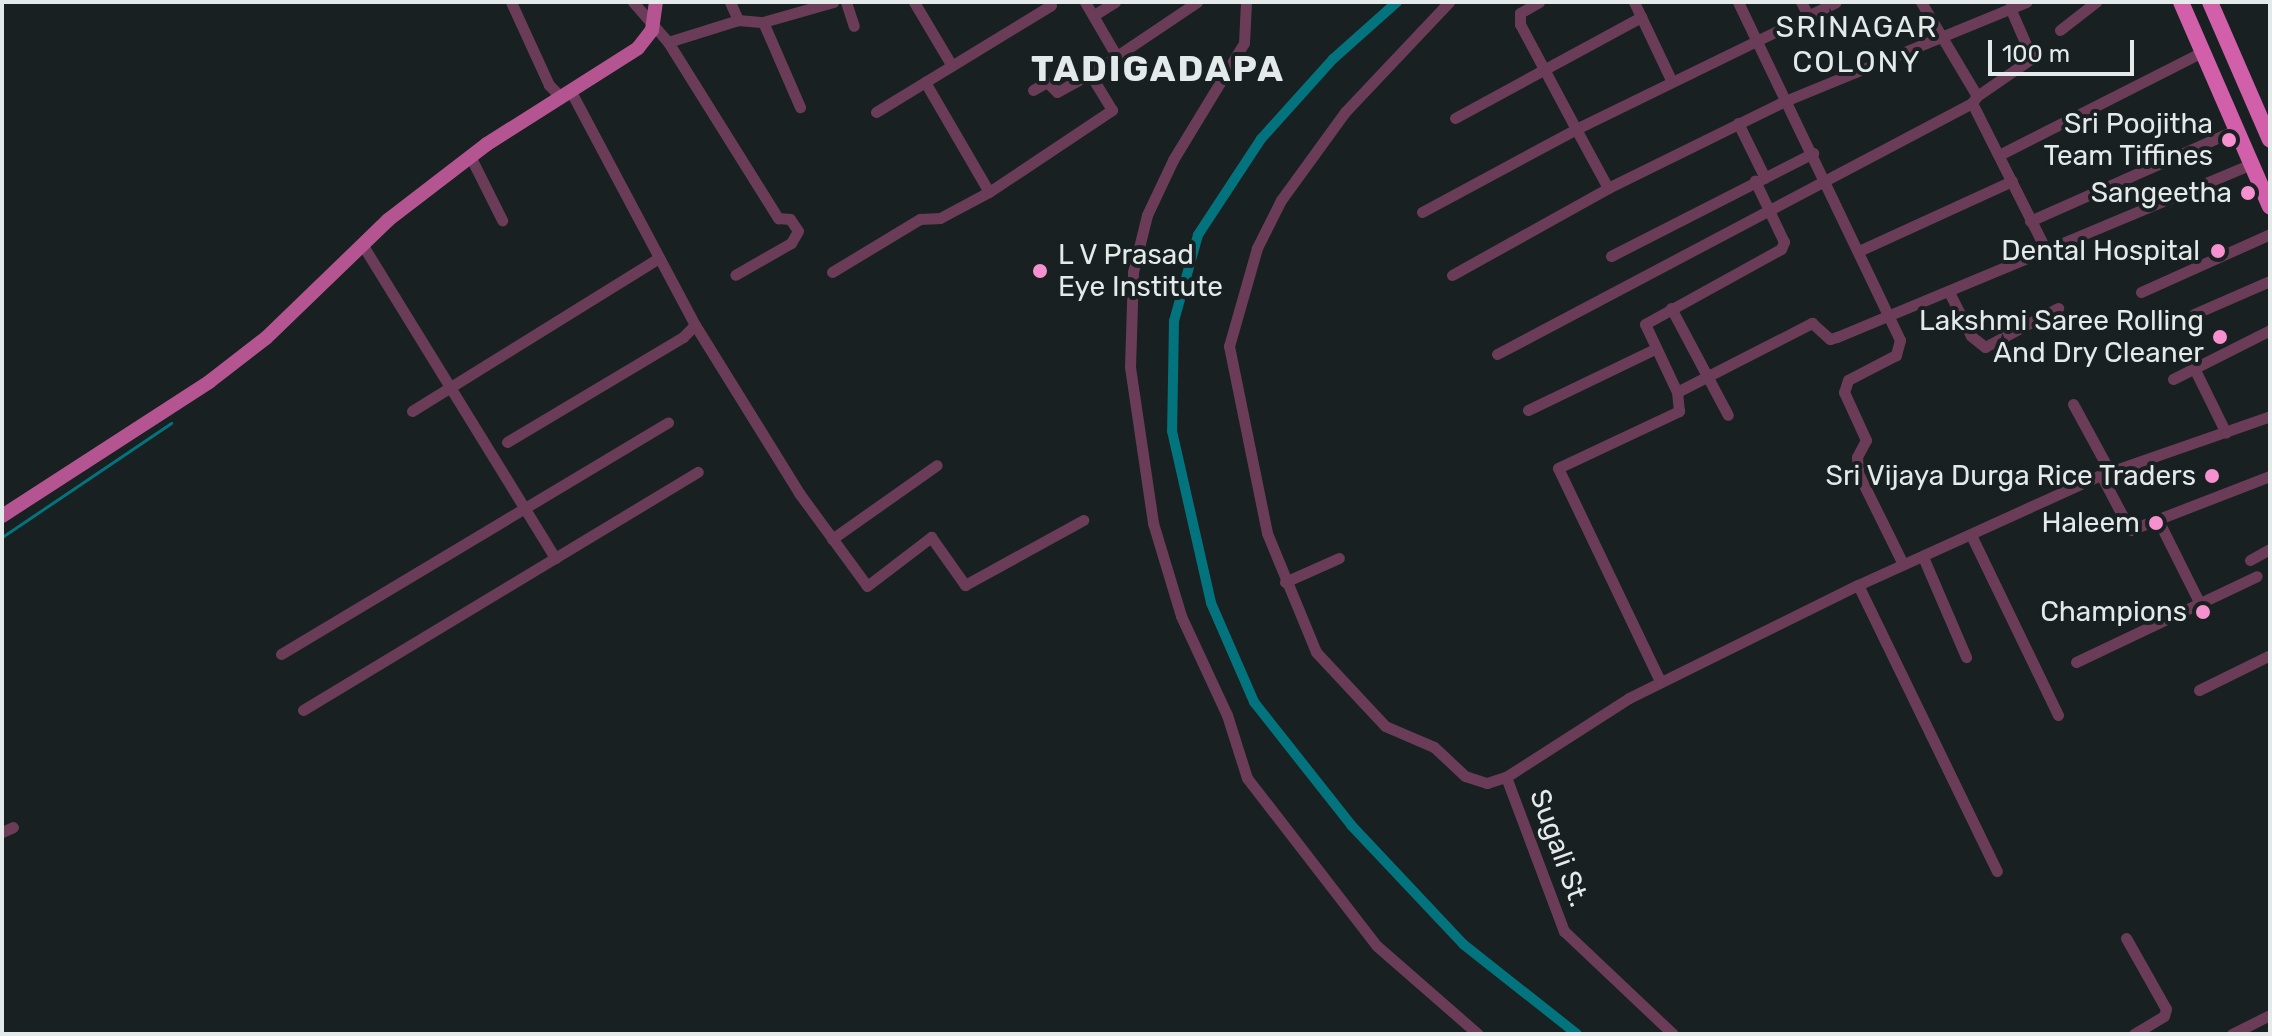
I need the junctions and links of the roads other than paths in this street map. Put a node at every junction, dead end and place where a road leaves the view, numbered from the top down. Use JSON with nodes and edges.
{"nodes":[{"id":1,"x":511,"y":2,"type":"edge"},
{"id":2,"x":633,"y":2,"type":"edge"},
{"id":3,"x":656,"y":2,"type":"edge"},
{"id":4,"x":730,"y":2,"type":"edge"},
{"id":5,"x":833,"y":2,"type":"edge"},
{"id":6,"x":846,"y":2,"type":"edge"},
{"id":7,"x":914,"y":2,"type":"edge"},
{"id":8,"x":1085,"y":2,"type":"edge"},
{"id":9,"x":1115,"y":2,"type":"edge"},
{"id":10,"x":1197,"y":2,"type":"edge"},
{"id":11,"x":1246,"y":2,"type":"edge"},
{"id":12,"x":1449,"y":2,"type":"edge"},
{"id":13,"x":1539,"y":2,"type":"edge"},
{"id":14,"x":1634,"y":2,"type":"edge"},
{"id":15,"x":1738,"y":2,"type":"edge"},
{"id":16,"x":1801,"y":2,"type":"edge"},
{"id":17,"x":1836,"y":2,"type":"edge"},
{"id":18,"x":1921,"y":2,"type":"edge"},
{"id":19,"x":2026,"y":2,"type":"edge"},
{"id":20,"x":2096,"y":2,"type":"edge"},
{"id":21,"x":2181,"y":2,"type":"edge"},
{"id":22,"x":2210,"y":2,"type":"edge"},
{"id":23,"x":1051,"y":5,"type":"dead end"},
{"id":24,"x":2010,"y":8,"type":"junction"},
{"id":25,"x":1094,"y":15,"type":"junction"},
{"id":26,"x":1641,"y":17,"type":"junction"},
{"id":27,"x":1809,"y":17,"type":"junction"},
{"id":28,"x":738,"y":20,"type":"junction"},
{"id":29,"x":763,"y":22,"type":"junction"},
{"id":30,"x":854,"y":26,"type":"dead end"},
{"id":31,"x":652,"y":30,"type":"junction"},
{"id":32,"x":2060,"y":30,"type":"dead end"},
{"id":33,"x":1942,"y":35,"type":"junction"},
{"id":34,"x":668,"y":42,"type":"junction"},
{"id":35,"x":1759,"y":42,"type":"junction"},
{"id":36,"x":2202,"y":52,"type":"junction"},
{"id":37,"x":1117,"y":57,"type":"junction"},
{"id":38,"x":952,"y":66,"type":"junction"},
{"id":39,"x":1545,"y":67,"type":"junction"},
{"id":40,"x":1090,"y":74,"type":"junction"},
{"id":41,"x":1671,"y":80,"type":"junction"},
{"id":42,"x":925,"y":82,"type":"junction"},
{"id":43,"x":1033,"y":90,"type":"dead end"},
{"id":44,"x":566,"y":94,"type":"junction"},
{"id":45,"x":1975,"y":99,"type":"junction"},
{"id":46,"x":1785,"y":101,"type":"junction"},
{"id":47,"x":800,"y":107,"type":"dead end"},
{"id":48,"x":876,"y":112,"type":"dead end"},
{"id":49,"x":1455,"y":118,"type":"dead end"},
{"id":50,"x":1738,"y":123,"type":"junction"},
{"id":51,"x":1576,"y":129,"type":"junction"},
{"id":52,"x":2238,"y":129,"type":"junction"},
{"id":53,"x":2270,"y":140,"type":"edge"},
{"id":54,"x":1813,"y":153,"type":"junction"},
{"id":55,"x":1999,"y":155,"type":"junction"},
{"id":56,"x":470,"y":156,"type":"junction"},
{"id":57,"x":2252,"y":164,"type":"junction"},
{"id":58,"x":1825,"y":178,"type":"junction"},
{"id":59,"x":1760,"y":180,"type":"junction"},
{"id":60,"x":2012,"y":181,"type":"junction"},
{"id":61,"x":1608,"y":188,"type":"junction"},
{"id":62,"x":989,"y":192,"type":"junction"},
{"id":63,"x":2270,"y":207,"type":"edge"},
{"id":64,"x":1769,"y":209,"type":"junction"},
{"id":65,"x":1422,"y":212,"type":"dead end"},
{"id":66,"x":502,"y":220,"type":"dead end"},
{"id":67,"x":2030,"y":221,"type":"junction"},
{"id":68,"x":2270,"y":234,"type":"edge"},
{"id":69,"x":362,"y":244,"type":"junction"},
{"id":70,"x":1861,"y":250,"type":"junction"},
{"id":71,"x":2046,"y":250,"type":"junction"},
{"id":72,"x":1611,"y":256,"type":"dead end"},
{"id":73,"x":657,"y":259,"type":"junction"},
{"id":74,"x":832,"y":272,"type":"dead end"},
{"id":75,"x":735,"y":275,"type":"dead end"},
{"id":76,"x":1452,"y":275,"type":"dead end"},
{"id":77,"x":2270,"y":281,"type":"edge"},
{"id":78,"x":1949,"y":292,"type":"junction"},
{"id":79,"x":2141,"y":292,"type":"dead end"},
{"id":80,"x":1671,"y":308,"type":"junction"},
{"id":81,"x":2058,"y":308,"type":"dead end"},
{"id":82,"x":2194,"y":314,"type":"dead end"},
{"id":83,"x":1890,"y":315,"type":"junction"},
{"id":84,"x":695,"y":325,"type":"junction"},
{"id":85,"x":2270,"y":330,"type":"edge"},
{"id":86,"x":1655,"y":349,"type":"junction"},
{"id":87,"x":1497,"y":354,"type":"dead end"},
{"id":88,"x":2194,"y":368,"type":"junction"},
{"id":89,"x":1706,"y":376,"type":"junction"},
{"id":90,"x":2173,"y":379,"type":"dead end"},
{"id":91,"x":451,"y":387,"type":"junction"},
{"id":92,"x":1677,"y":392,"type":"junction"},
{"id":93,"x":2073,"y":404,"type":"dead end"},
{"id":94,"x":1528,"y":410,"type":"dead end"},
{"id":95,"x":412,"y":411,"type":"dead end"},
{"id":96,"x":1728,"y":415,"type":"dead end"},
{"id":97,"x":2270,"y":416,"type":"edge"},
{"id":98,"x":668,"y":422,"type":"dead end"},
{"id":99,"x":2226,"y":433,"type":"junction"},
{"id":100,"x":507,"y":442,"type":"dead end"},
{"id":101,"x":937,"y":465,"type":"dead end"},
{"id":102,"x":698,"y":472,"type":"dead end"},
{"id":103,"x":2105,"y":473,"type":"junction"},
{"id":104,"x":2270,"y":476,"type":"edge"},
{"id":105,"x":525,"y":508,"type":"junction"},
{"id":106,"x":2,"y":516,"type":"edge"},
{"id":107,"x":2157,"y":518,"type":"junction"},
{"id":108,"x":1083,"y":520,"type":"dead end"},
{"id":109,"x":1971,"y":535,"type":"junction"},
{"id":110,"x":832,"y":539,"type":"junction"},
{"id":111,"x":2270,"y":549,"type":"edge"},
{"id":112,"x":1923,"y":557,"type":"junction"},
{"id":113,"x":555,"y":558,"type":"junction"},
{"id":114,"x":1339,"y":558,"type":"dead end"},
{"id":115,"x":2250,"y":560,"type":"dead end"},
{"id":116,"x":1903,"y":564,"type":"junction"},
{"id":117,"x":2257,"y":576,"type":"dead end"},
{"id":118,"x":1285,"y":582,"type":"junction"},
{"id":119,"x":1858,"y":585,"type":"junction"},
{"id":120,"x":2200,"y":604,"type":"junction"},
{"id":121,"x":281,"y":654,"type":"dead end"},
{"id":122,"x":2270,"y":655,"type":"edge"},
{"id":123,"x":1966,"y":657,"type":"dead end"},
{"id":124,"x":2076,"y":662,"type":"dead end"},
{"id":125,"x":1660,"y":681,"type":"junction"},
{"id":126,"x":2199,"y":690,"type":"dead end"},
{"id":127,"x":303,"y":710,"type":"dead end"},
{"id":128,"x":2058,"y":715,"type":"dead end"},
{"id":129,"x":1506,"y":777,"type":"junction"},
{"id":130,"x":1997,"y":871,"type":"dead end"},
{"id":131,"x":2126,"y":938,"type":"dead end"},
{"id":132,"x":2270,"y":1015,"type":"edge"},
{"id":133,"x":1478,"y":1034,"type":"edge"},
{"id":134,"x":1673,"y":1034,"type":"edge"},
{"id":135,"x":2134,"y":1034,"type":"edge"},
{"id":136,"x":2232,"y":1034,"type":"edge"}],
"edges":[{"from":1,"to":44,"type":"street"},
{"from":2,"to":31,"type":"street"},
{"from":3,"to":31,"type":"main road"},
{"from":4,"to":28,"type":"street"},
{"from":5,"to":29,"type":"street"},
{"from":6,"to":30,"type":"street"},
{"from":7,"to":38,"type":"street"},
{"from":8,"to":25,"type":"street"},
{"from":9,"to":25,"type":"street"},
{"from":10,"to":37,"type":"street"},
{"from":11,"to":133,"type":"street"},
{"from":12,"to":118,"type":"street"},
{"from":13,"to":39,"type":"street"},
{"from":14,"to":26,"type":"street"},
{"from":15,"to":35,"type":"street"},
{"from":16,"to":27,"type":"street"},
{"from":17,"to":27,"type":"street"},
{"from":18,"to":33,"type":"street"},
{"from":19,"to":24,"type":"street"},
{"from":20,"to":32,"type":"street"},
{"from":21,"to":36,"type":"highway"},
{"from":22,"to":53,"type":"highway"},
{"from":23,"to":38,"type":"street"},
{"from":24,"to":33,"type":"street"},
{"from":24,"to":45,"type":"street"},
{"from":25,"to":37,"type":"street"},
{"from":26,"to":39,"type":"street"},
{"from":26,"to":41,"type":"street"},
{"from":27,"to":35,"type":"street"},
{"from":28,"to":29,"type":"street"},
{"from":28,"to":34,"type":"street"},
{"from":29,"to":47,"type":"street"},
{"from":31,"to":34,"type":"street"},
{"from":31,"to":44,"type":"main road"},
{"from":33,"to":45,"type":"street"},
{"from":33,"to":46,"type":"street"},
{"from":34,"to":75,"type":"street"},
{"from":35,"to":41,"type":"street"},
{"from":35,"to":46,"type":"street"},
{"from":36,"to":52,"type":"highway"},
{"from":36,"to":55,"type":"street"},
{"from":37,"to":40,"type":"street"},
{"from":38,"to":42,"type":"street"},
{"from":39,"to":49,"type":"street"},
{"from":39,"to":51,"type":"street"},
{"from":40,"to":43,"type":"street"},
{"from":40,"to":62,"type":"street"},
{"from":41,"to":51,"type":"street"},
{"from":42,"to":48,"type":"street"},
{"from":42,"to":62,"type":"street"},
{"from":44,"to":56,"type":"main road"},
{"from":44,"to":73,"type":"street"},
{"from":45,"to":55,"type":"street"},
{"from":45,"to":58,"type":"street"},
{"from":46,"to":50,"type":"street"},
{"from":46,"to":54,"type":"street"},
{"from":50,"to":59,"type":"street"},
{"from":50,"to":61,"type":"street"},
{"from":51,"to":61,"type":"street"},
{"from":51,"to":65,"type":"street"},
{"from":52,"to":57,"type":"highway"},
{"from":52,"to":67,"type":"street"},
{"from":54,"to":58,"type":"street"},
{"from":54,"to":59,"type":"street"},
{"from":55,"to":60,"type":"street"},
{"from":56,"to":66,"type":"street"},
{"from":56,"to":69,"type":"main road"},
{"from":57,"to":63,"type":"highway"},
{"from":57,"to":71,"type":"street"},
{"from":58,"to":64,"type":"street"},
{"from":58,"to":70,"type":"street"},
{"from":59,"to":64,"type":"street"},
{"from":59,"to":72,"type":"street"},
{"from":60,"to":67,"type":"street"},
{"from":60,"to":70,"type":"street"},
{"from":61,"to":76,"type":"street"},
{"from":62,"to":74,"type":"street"},
{"from":64,"to":80,"type":"street"},
{"from":64,"to":87,"type":"street"},
{"from":67,"to":71,"type":"street"},
{"from":68,"to":79,"type":"street"},
{"from":69,"to":91,"type":"street"},
{"from":69,"to":106,"type":"main road"},
{"from":70,"to":83,"type":"street"},
{"from":71,"to":78,"type":"street"},
{"from":73,"to":84,"type":"street"},
{"from":73,"to":91,"type":"street"},
{"from":77,"to":82,"type":"street"},
{"from":78,"to":81,"type":"street"},
{"from":78,"to":83,"type":"street"},
{"from":80,"to":86,"type":"street"},
{"from":80,"to":89,"type":"street"},
{"from":83,"to":89,"type":"street"},
{"from":83,"to":116,"type":"street"},
{"from":84,"to":100,"type":"street"},
{"from":84,"to":110,"type":"street"},
{"from":85,"to":88,"type":"street"},
{"from":86,"to":92,"type":"street"},
{"from":86,"to":94,"type":"street"},
{"from":88,"to":90,"type":"street"},
{"from":88,"to":99,"type":"street"},
{"from":89,"to":92,"type":"street"},
{"from":89,"to":96,"type":"street"},
{"from":91,"to":95,"type":"street"},
{"from":91,"to":105,"type":"street"},
{"from":92,"to":125,"type":"street"},
{"from":93,"to":103,"type":"street"},
{"from":97,"to":99,"type":"street"},
{"from":98,"to":105,"type":"street"},
{"from":99,"to":103,"type":"street"},
{"from":101,"to":110,"type":"street"},
{"from":102,"to":113,"type":"street"},
{"from":103,"to":107,"type":"street"},
{"from":103,"to":109,"type":"street"},
{"from":104,"to":107,"type":"street"},
{"from":105,"to":113,"type":"street"},
{"from":105,"to":121,"type":"street"},
{"from":107,"to":120,"type":"street"},
{"from":108,"to":110,"type":"street"},
{"from":109,"to":112,"type":"street"},
{"from":109,"to":128,"type":"street"},
{"from":111,"to":115,"type":"street"},
{"from":112,"to":116,"type":"street"},
{"from":112,"to":123,"type":"street"},
{"from":113,"to":127,"type":"street"},
{"from":114,"to":118,"type":"street"},
{"from":116,"to":119,"type":"street"},
{"from":117,"to":120,"type":"street"},
{"from":118,"to":129,"type":"street"},
{"from":119,"to":125,"type":"street"},
{"from":119,"to":130,"type":"street"},
{"from":120,"to":124,"type":"street"},
{"from":122,"to":126,"type":"street"},
{"from":125,"to":129,"type":"street"},
{"from":129,"to":134,"type":"street","name":"Sugali St."},
{"from":131,"to":135,"type":"street"},
{"from":132,"to":136,"type":"street"}]}
